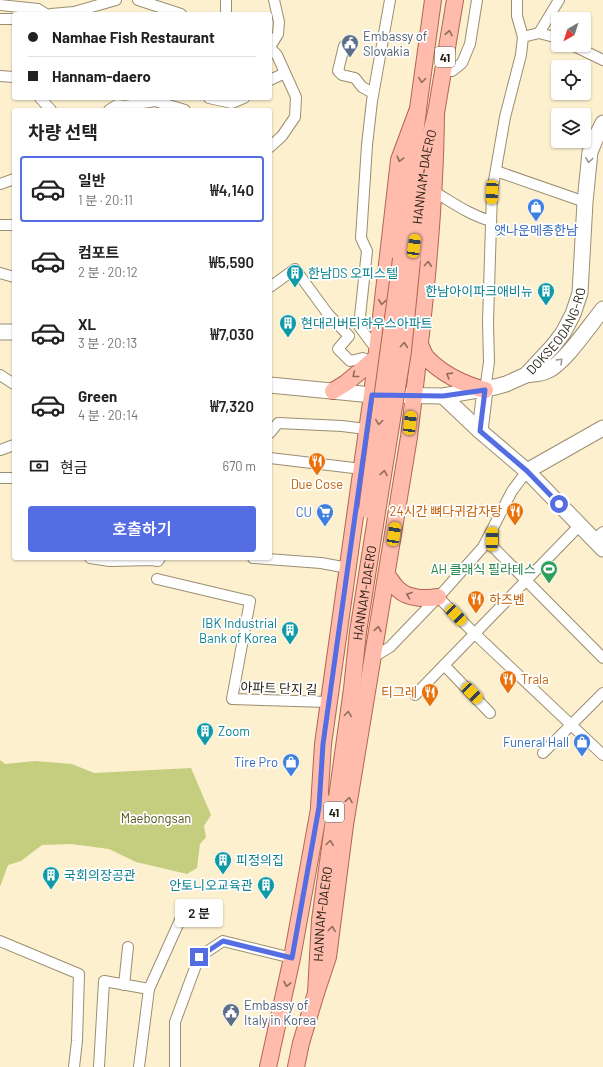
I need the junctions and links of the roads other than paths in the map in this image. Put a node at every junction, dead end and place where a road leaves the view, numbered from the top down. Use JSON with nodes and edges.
{"nodes":[{"id":1,"x":116,"y":0,"type":"edge"},
{"id":2,"x":138,"y":0,"type":"edge"},
{"id":3,"x":226,"y":0,"type":"edge"},
{"id":4,"x":274,"y":0,"type":"edge"},
{"id":5,"x":390,"y":0,"type":"edge"},
{"id":6,"x":433,"y":0,"type":"edge"},
{"id":7,"x":455,"y":0,"type":"edge"},
{"id":8,"x":477,"y":0,"type":"edge"},
{"id":9,"x":518,"y":0,"type":"edge"},
{"id":10,"x":559,"y":0,"type":"edge"},
{"id":11,"x":0,"y":5,"type":"edge"},
{"id":12,"x":43,"y":12,"type":"edge"},
{"id":13,"x":74,"y":12,"type":"edge"},
{"id":14,"x":174,"y":12,"type":"edge"},
{"id":15,"x":226,"y":12,"type":"edge"},
{"id":16,"x":0,"y":19,"type":"edge"},
{"id":17,"x":12,"y":19,"type":"edge"},
{"id":18,"x":539,"y":33,"type":"junction"},
{"id":19,"x":551,"y":36,"type":"edge"},
{"id":20,"x":523,"y":37,"type":"junction"},
{"id":21,"x":272,"y":44,"type":"edge"},
{"id":22,"x":344,"y":46,"type":"dead end"},
{"id":23,"x":272,"y":49,"type":"edge"},
{"id":24,"x":586,"y":52,"type":"edge"},
{"id":25,"x":603,"y":60,"type":"edge"},
{"id":26,"x":447,"y":70,"type":"junction"},
{"id":27,"x":285,"y":73,"type":"junction"},
{"id":28,"x":0,"y":76,"type":"edge"},
{"id":29,"x":12,"y":77,"type":"edge"},
{"id":30,"x":272,"y":79,"type":"edge"},
{"id":31,"x":373,"y":93,"type":"junction"},
{"id":32,"x":42,"y":100,"type":"edge"},
{"id":33,"x":125,"y":100,"type":"edge"},
{"id":34,"x":218,"y":100,"type":"edge"},
{"id":35,"x":239,"y":100,"type":"edge"},
{"id":36,"x":49,"y":108,"type":"edge"},
{"id":37,"x":113,"y":108,"type":"edge"},
{"id":38,"x":178,"y":108,"type":"edge"},
{"id":39,"x":418,"y":110,"type":"junction"},
{"id":40,"x":436,"y":113,"type":"junction"},
{"id":41,"x":603,"y":124,"type":"edge"},
{"id":42,"x":272,"y":145,"type":"edge"},
{"id":43,"x":496,"y":171,"type":"junction"},
{"id":44,"x":12,"y":180,"type":"edge"},
{"id":45,"x":0,"y":184,"type":"edge"},
{"id":46,"x":433,"y":191,"type":"junction"},
{"id":47,"x":585,"y":202,"type":"junction"},
{"id":48,"x":491,"y":221,"type":"junction"},
{"id":49,"x":0,"y":225,"type":"edge"},
{"id":50,"x":12,"y":225,"type":"edge"},
{"id":51,"x":406,"y":259,"type":"junction"},
{"id":52,"x":0,"y":273,"type":"edge"},
{"id":53,"x":12,"y":276,"type":"edge"},
{"id":54,"x":272,"y":286,"type":"edge"},
{"id":55,"x":603,"y":310,"type":"edge"},
{"id":56,"x":0,"y":332,"type":"edge"},
{"id":57,"x":12,"y":332,"type":"edge"},
{"id":58,"x":420,"y":344,"type":"junction"},
{"id":59,"x":374,"y":356,"type":"junction"},
{"id":60,"x":526,"y":375,"type":"junction"},
{"id":61,"x":0,"y":376,"type":"edge"},
{"id":62,"x":12,"y":383,"type":"edge"},
{"id":63,"x":272,"y":385,"type":"edge"},
{"id":64,"x":485,"y":390,"type":"junction"},
{"id":65,"x":333,"y":391,"type":"junction"},
{"id":66,"x":372,"y":395,"type":"junction"},
{"id":67,"x":414,"y":396,"type":"junction"},
{"id":68,"x":443,"y":396,"type":"junction"},
{"id":69,"x":603,"y":428,"type":"edge"},
{"id":70,"x":366,"y":429,"type":"junction"},
{"id":71,"x":272,"y":430,"type":"edge"},
{"id":72,"x":480,"y":431,"type":"junction"},
{"id":73,"x":12,"y":446,"type":"edge"},
{"id":74,"x":364,"y":448,"type":"junction"},
{"id":75,"x":0,"y":450,"type":"edge"},
{"id":76,"x":406,"y":455,"type":"junction"},
{"id":77,"x":272,"y":458,"type":"edge"},
{"id":78,"x":362,"y":469,"type":"junction"},
{"id":79,"x":527,"y":471,"type":"junction"},
{"id":80,"x":0,"y":478,"type":"edge"},
{"id":81,"x":12,"y":478,"type":"edge"},
{"id":82,"x":372,"y":511,"type":"junction"},
{"id":83,"x":580,"y":525,"type":"junction"},
{"id":84,"x":493,"y":530,"type":"junction"},
{"id":85,"x":600,"y":540,"type":"edge"},
{"id":86,"x":272,"y":559,"type":"edge"},
{"id":87,"x":103,"y":560,"type":"edge"},
{"id":88,"x":151,"y":560,"type":"edge"},
{"id":89,"x":348,"y":568,"type":"junction"},
{"id":90,"x":387,"y":575,"type":"junction"},
{"id":91,"x":157,"y":580,"type":"dead end"},
{"id":92,"x":526,"y":582,"type":"junction"},
{"id":93,"x":438,"y":597,"type":"junction"},
{"id":94,"x":474,"y":633,"type":"junction"},
{"id":95,"x":372,"y":658,"type":"junction"},
{"id":96,"x":603,"y":658,"type":"edge"},
{"id":97,"x":444,"y":665,"type":"junction"},
{"id":98,"x":603,"y":692,"type":"edge"},
{"id":99,"x":416,"y":695,"type":"dead end"},
{"id":100,"x":330,"y":702,"type":"junction"},
{"id":101,"x":490,"y":712,"type":"dead end"},
{"id":102,"x":571,"y":725,"type":"junction"},
{"id":103,"x":543,"y":752,"type":"dead end"},
{"id":104,"x":603,"y":755,"type":"edge"},
{"id":105,"x":319,"y":807,"type":"junction"},
{"id":106,"x":185,"y":909,"type":"dead end"},
{"id":107,"x":0,"y":941,"type":"edge"},
{"id":108,"x":128,"y":947,"type":"dead end"},
{"id":109,"x":292,"y":958,"type":"junction"},
{"id":110,"x":124,"y":985,"type":"junction"},
{"id":111,"x":149,"y":989,"type":"junction"},
{"id":112,"x":316,"y":993,"type":"junction"},
{"id":113,"x":74,"y":1067,"type":"edge"},
{"id":114,"x":99,"y":1067,"type":"edge"},
{"id":115,"x":139,"y":1067,"type":"edge"},
{"id":116,"x":175,"y":1067,"type":"edge"},
{"id":117,"x":268,"y":1067,"type":"edge"},
{"id":118,"x":296,"y":1067,"type":"edge"}],
"edges":[{"from":1,"to":13,"type":"street"},
{"from":2,"to":14,"type":"street"},
{"from":3,"to":15,"type":"street"},
{"from":4,"to":21,"type":"street"},
{"from":5,"to":31,"type":"street"},
{"from":6,"to":39,"type":"main road","name":"HANNAM-DAERO","number":"41","one_way":true},
{"from":26,"to":7,"type":"main road","name":"HANNAM-DAERO","number":"41","one_way":true},
{"from":8,"to":26,"type":"street"},
{"from":9,"to":20,"type":"street"},
{"from":10,"to":18,"type":"street"},
{"from":11,"to":12,"type":"street"},
{"from":16,"to":17,"type":"street"},
{"from":18,"to":19,"type":"street"},
{"from":18,"to":20,"type":"street"},
{"from":20,"to":43,"type":"street"},
{"from":22,"to":31,"type":"street"},
{"from":23,"to":27,"type":"street"},
{"from":24,"to":25,"type":"street"},
{"from":26,"to":40,"type":"main road","name":"HANNAM-DAERO","number":"41"},
{"from":27,"to":30,"type":"street"},
{"from":27,"to":42,"type":"street"},
{"from":28,"to":29,"type":"street"},
{"from":31,"to":59,"type":"street"},
{"from":32,"to":36,"type":"street"},
{"from":33,"to":37,"type":"street"},
{"from":34,"to":35,"type":"street"},
{"from":37,"to":38,"type":"street"},
{"from":39,"to":51,"type":"main road","name":"HANNAM-DAERO","number":"41"},
{"from":39,"to":59,"type":"main road","one_way":true},
{"from":40,"to":46,"type":"main road"},
{"from":40,"to":51,"type":"main road","name":"HANNAM-DAERO","number":"41"},
{"from":41,"to":47,"type":"main road","name":"DOKSEODANG-RO","one_way":true},
{"from":43,"to":47,"type":"street"},
{"from":43,"to":48,"type":"street"},
{"from":44,"to":45,"type":"street"},
{"from":46,"to":48,"type":"street"},
{"from":58,"to":46,"type":"main road","one_way":true},
{"from":47,"to":60,"type":"main road","name":"DOKSEODANG-RO"},
{"from":48,"to":64,"type":"street"},
{"from":49,"to":50,"type":"street"},
{"from":51,"to":82,"type":"main road","name":"HANNAM-DAERO","number":"41","bridge":true},
{"from":52,"to":53,"type":"street"},
{"from":54,"to":59,"type":"street"},
{"from":60,"to":55,"type":"main road","one_way":true},
{"from":56,"to":57,"type":"main road"},
{"from":64,"to":58,"type":"main road","one_way":true},
{"from":58,"to":67,"type":"main road"},
{"from":59,"to":65,"type":"main road","one_way":true},
{"from":59,"to":66,"type":"main road"},
{"from":60,"to":64,"type":"main road","name":"DOKSEODANG-RO"},
{"from":61,"to":62,"type":"street"},
{"from":63,"to":65,"type":"main road","name":"DOKSEODANG-RO"},
{"from":64,"to":68,"type":"main road","name":"DOKSEODANG-RO"},
{"from":64,"to":72,"type":"main road"},
{"from":65,"to":66,"type":"main road","name":"DOKSEODANG-RO"},
{"from":66,"to":67,"type":"main road","name":"DOKSEODANG-RO"},
{"from":66,"to":70,"type":"main road","one_way":true},
{"from":67,"to":68,"type":"main road","name":"DOKSEODANG-RO"},
{"from":67,"to":76,"type":"main road"},
{"from":68,"to":72,"type":"main road"},
{"from":69,"to":79,"type":"main road"},
{"from":70,"to":71,"type":"street"},
{"from":70,"to":74,"type":"main road"},
{"from":72,"to":79,"type":"main road"},
{"from":73,"to":75,"type":"street"},
{"from":74,"to":76,"type":"main road"},
{"from":74,"to":78,"type":"main road"},
{"from":76,"to":90,"type":"main road"},
{"from":77,"to":78,"type":"street"},
{"from":78,"to":89,"type":"main road"},
{"from":79,"to":83,"type":"main road"},
{"from":79,"to":84,"type":"street"},
{"from":80,"to":81,"type":"street"},
{"from":82,"to":105,"type":"main road","name":"HANNAM-DAERO","number":"41"},
{"from":112,"to":82,"type":"main road","name":"HANNAM-DAERO","number":"41","one_way":true},
{"from":83,"to":85,"type":"main road"},
{"from":83,"to":92,"type":"street"},
{"from":84,"to":92,"type":"street"},
{"from":84,"to":93,"type":"street"},
{"from":86,"to":89,"type":"street"},
{"from":87,"to":88,"type":"street"},
{"from":89,"to":100,"type":"main road"},
{"from":93,"to":90,"type":"main road","one_way":true},
{"from":95,"to":90,"type":"main road","one_way":true},
{"from":91,"to":100,"type":"street","name":"아파트 단지 길"},
{"from":92,"to":94,"type":"street"},
{"from":92,"to":96,"type":"street"},
{"from":93,"to":94,"type":"street"},
{"from":93,"to":95,"type":"street"},
{"from":94,"to":97,"type":"street"},
{"from":94,"to":102,"type":"street"},
{"from":112,"to":95,"type":"main road","one_way":true},
{"from":97,"to":99,"type":"street"},
{"from":97,"to":101,"type":"street"},
{"from":98,"to":102,"type":"street"},
{"from":100,"to":105,"type":"main road"},
{"from":102,"to":103,"type":"street"},
{"from":102,"to":104,"type":"street"},
{"from":105,"to":109,"type":"main road","name":"HANNAM-DAERO","number":"41"},
{"from":106,"to":111,"type":"street"},
{"from":107,"to":113,"type":"street"},
{"from":108,"to":110,"type":"street"},
{"from":109,"to":116,"type":"street","name":"HANNAM-DAERO"},
{"from":109,"to":117,"type":"main road","name":"HANNAM-DAERO","number":"41","one_way":true},
{"from":110,"to":111,"type":"street"},
{"from":110,"to":114,"type":"street"},
{"from":111,"to":115,"type":"street"},
{"from":112,"to":118,"type":"main road","name":"HANNAM-DAERO","number":"41"}]}
